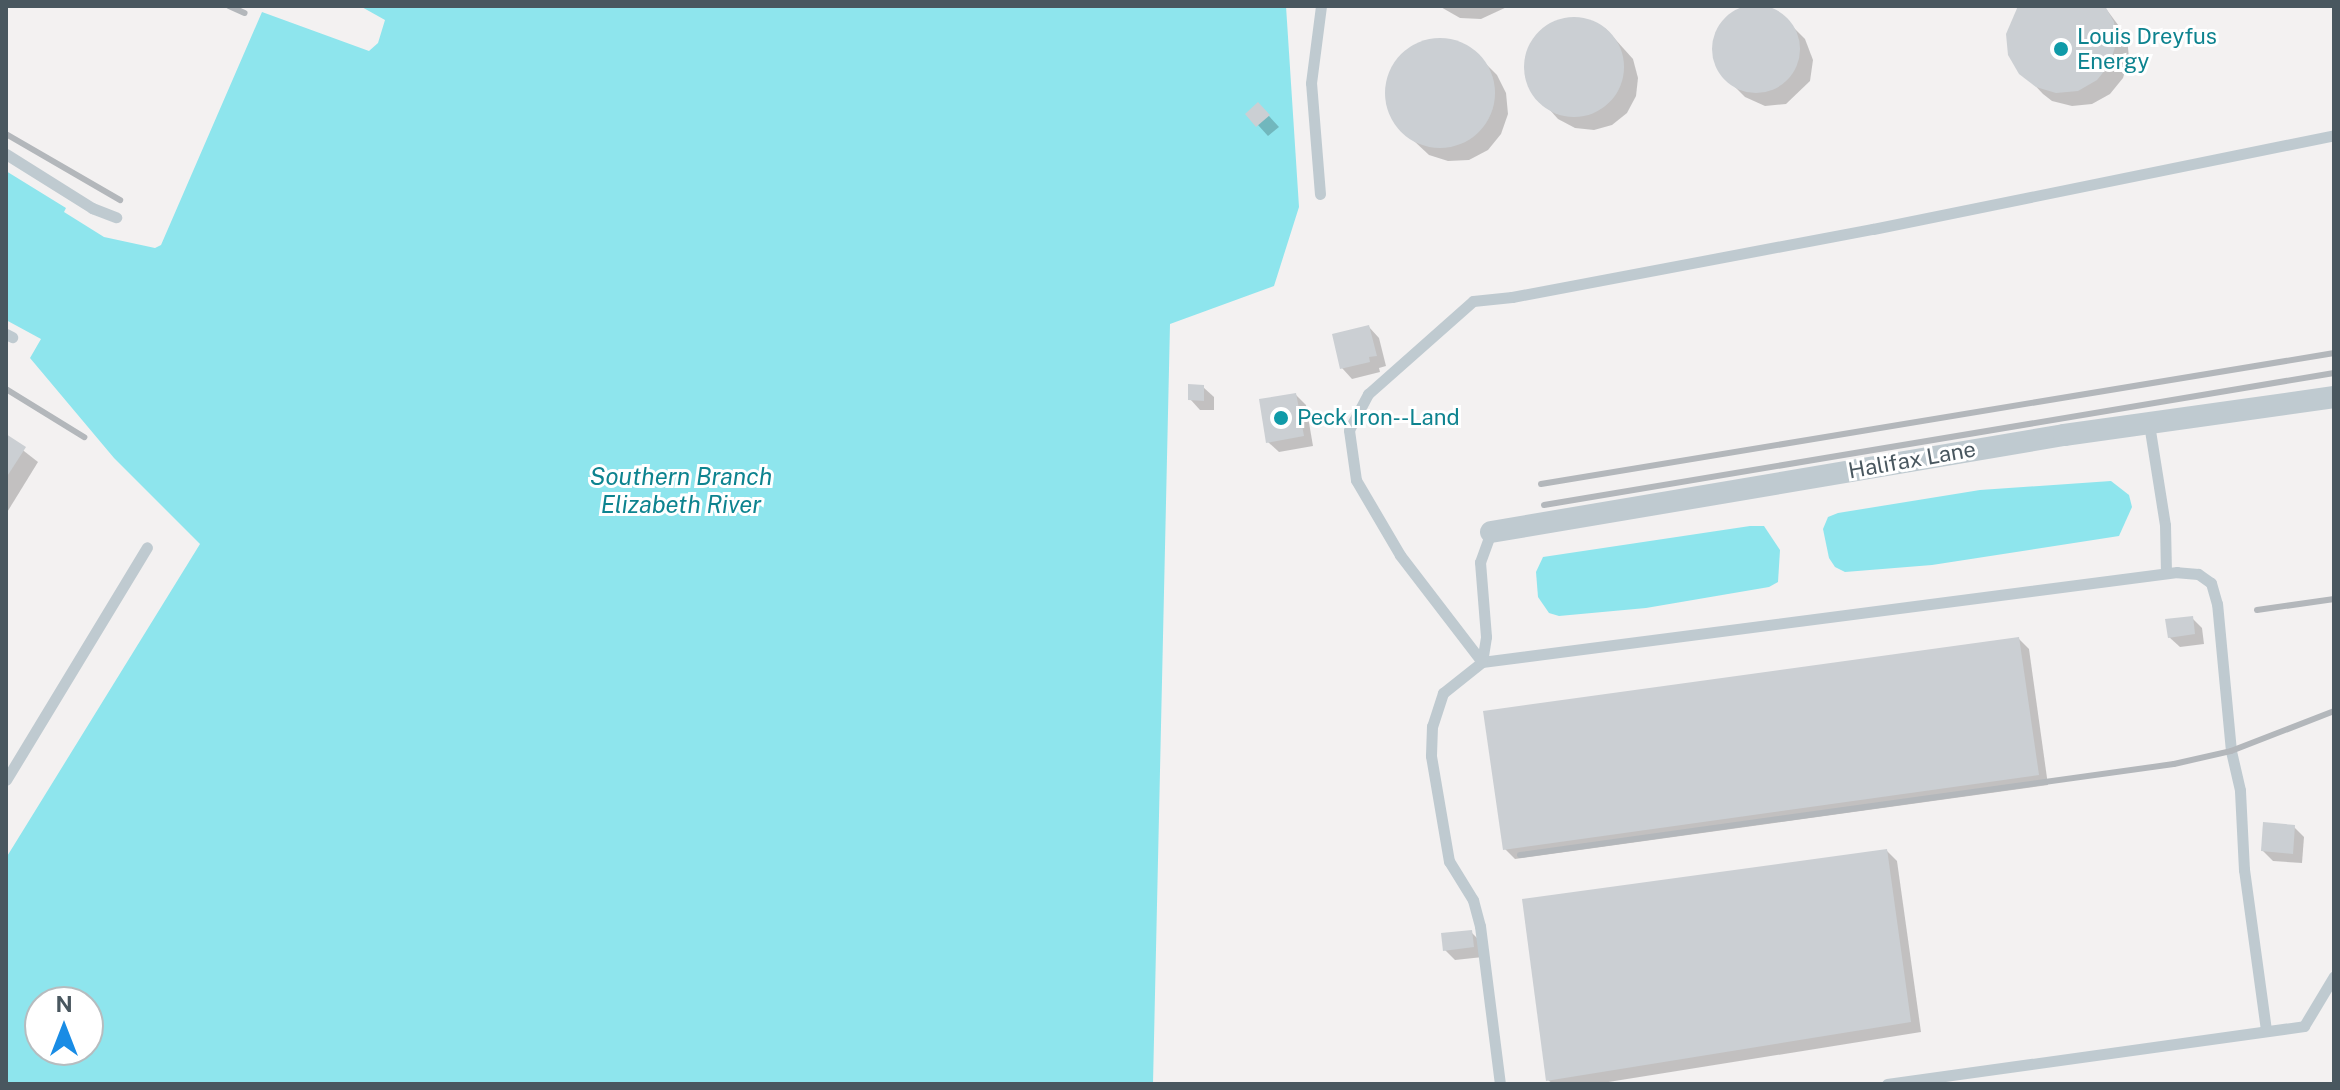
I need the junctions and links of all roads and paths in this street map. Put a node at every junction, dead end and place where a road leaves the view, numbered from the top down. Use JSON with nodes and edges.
{"nodes":[{"id":1,"x":1321,"y":6,"type":"edge"},
{"id":2,"x":2334,"y":135,"type":"edge"},
{"id":3,"x":6,"y":154,"type":"edge"},
{"id":4,"x":1320,"y":194,"type":"dead end"},
{"id":5,"x":116,"y":217,"type":"dead end"},
{"id":6,"x":2334,"y":397,"type":"edge"},
{"id":7,"x":2149,"y":424,"type":"junction"},
{"id":8,"x":1491,"y":532,"type":"joint"},
{"id":9,"x":147,"y":547,"type":"dead end"},
{"id":10,"x":2166,"y":573,"type":"junction"},
{"id":11,"x":1482,"y":662,"type":"junction"},
{"id":12,"x":6,"y":780,"type":"edge"},
{"id":13,"x":2334,"y":976,"type":"edge"},
{"id":14,"x":2266,"y":1030,"type":"junction"},
{"id":15,"x":1500,"y":1084,"type":"edge"},
{"id":16,"x":1887,"y":1084,"type":"edge"}],
"edges":[{"from":1,"to":4,"type":"lane"},
{"from":2,"to":11,"type":"lane"},
{"from":3,"to":5,"type":"lane"},
{"from":6,"to":7,"type":"street","name":"Halifax Lane"},
{"from":7,"to":8,"type":"street","name":"Halifax Lane"},
{"from":7,"to":10,"type":"lane"},
{"from":8,"to":11,"type":"lane"},
{"from":9,"to":12,"type":"lane"},
{"from":10,"to":11,"type":"lane"},
{"from":10,"to":14,"type":"lane"},
{"from":11,"to":15,"type":"lane"},
{"from":13,"to":14,"type":"lane"},
{"from":14,"to":16,"type":"lane"}]}
